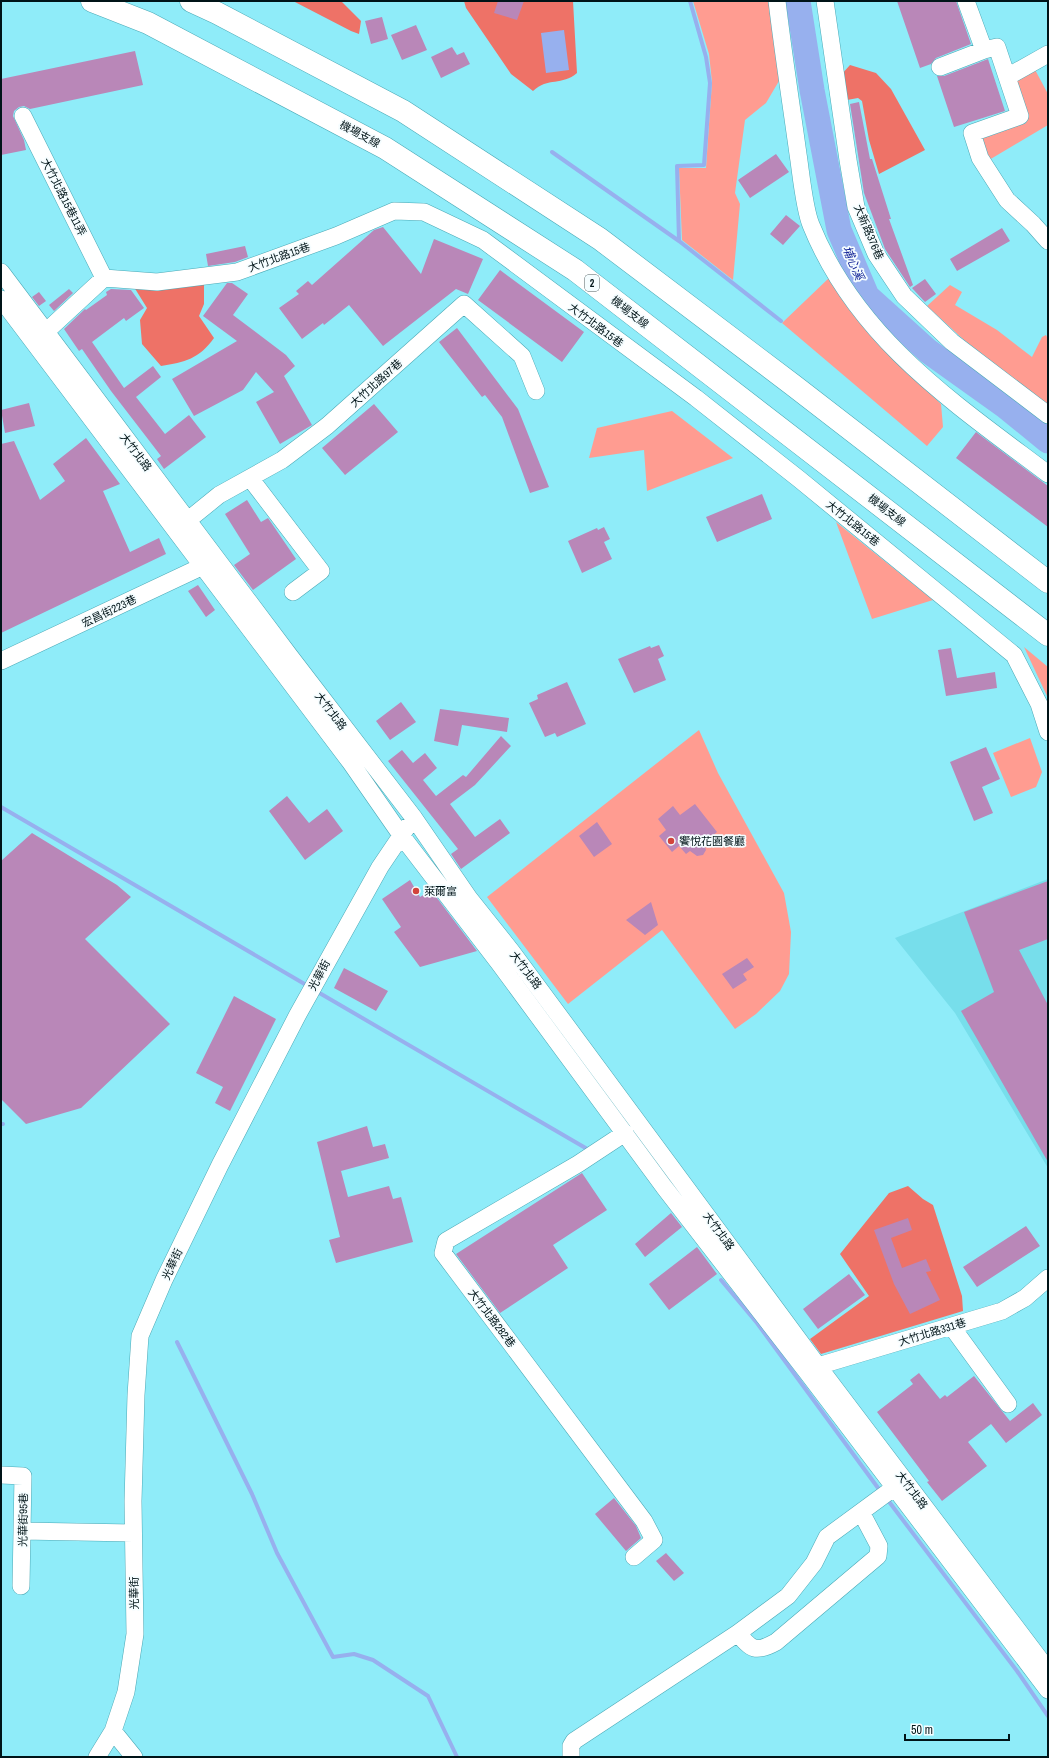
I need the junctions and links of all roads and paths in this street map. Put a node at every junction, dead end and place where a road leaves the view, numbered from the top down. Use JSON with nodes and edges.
{"nodes":[{"id":1,"x":92,"y":1,"type":"edge"},
{"id":2,"x":191,"y":1,"type":"edge"},
{"id":3,"x":777,"y":1,"type":"edge"},
{"id":4,"x":825,"y":1,"type":"edge"},
{"id":5,"x":966,"y":1,"type":"edge"},
{"id":6,"x":984,"y":50,"type":"junction"},
{"id":7,"x":1048,"y":54,"type":"edge"},
{"id":8,"x":940,"y":67,"type":"dead end"},
{"id":9,"x":1007,"y":77,"type":"junction"},
{"id":10,"x":23,"y":116,"type":"dead end"},
{"id":11,"x":1048,"y":241,"type":"edge"},
{"id":12,"x":1,"y":272,"type":"edge"},
{"id":13,"x":104,"y":278,"type":"junction"},
{"id":14,"x":1,"y":299,"type":"edge"},
{"id":15,"x":1,"y":315,"type":"edge"},
{"id":16,"x":41,"y":337,"type":"junction"},
{"id":17,"x":536,"y":391,"type":"dead end"},
{"id":18,"x":1048,"y":415,"type":"edge"},
{"id":19,"x":1048,"y":474,"type":"edge"},
{"id":20,"x":250,"y":478,"type":"junction"},
{"id":21,"x":187,"y":521,"type":"junction"},
{"id":22,"x":208,"y":561,"type":"junction"},
{"id":23,"x":1048,"y":582,"type":"edge"},
{"id":24,"x":293,"y":592,"type":"dead end"},
{"id":25,"x":1048,"y":635,"type":"edge"},
{"id":26,"x":1,"y":661,"type":"edge"},
{"id":27,"x":1048,"y":732,"type":"edge"},
{"id":28,"x":414,"y":818,"type":"junction"},
{"id":29,"x":402,"y":835,"type":"junction"},
{"id":30,"x":625,"y":1133,"type":"junction"},
{"id":31,"x":1048,"y":1278,"type":"edge"},
{"id":32,"x":952,"y":1327,"type":"junction"},
{"id":33,"x":812,"y":1369,"type":"junction"},
{"id":34,"x":1008,"y":1404,"type":"dead end"},
{"id":35,"x":1,"y":1475,"type":"edge"},
{"id":36,"x":895,"y":1487,"type":"junction"},
{"id":37,"x":861,"y":1512,"type":"junction"},
{"id":38,"x":22,"y":1531,"type":"junction"},
{"id":39,"x":133,"y":1532,"type":"junction"},
{"id":40,"x":634,"y":1557,"type":"dead end"},
{"id":41,"x":21,"y":1586,"type":"dead end"},
{"id":42,"x":738,"y":1633,"type":"junction"},
{"id":43,"x":1048,"y":1670,"type":"edge"},
{"id":44,"x":1048,"y":1690,"type":"edge"},
{"id":45,"x":114,"y":1731,"type":"junction"},
{"id":46,"x":97,"y":1757,"type":"edge"},
{"id":47,"x":134,"y":1757,"type":"edge"},
{"id":48,"x":571,"y":1757,"type":"edge"}],
"edges":[{"from":1,"to":25,"type":"highway","name":"機場支線","number":"2"},
{"from":2,"to":23,"type":"highway"},
{"from":3,"to":19,"type":"street"},
{"from":4,"to":18,"type":"street","name":"大新路376巷"},
{"from":5,"to":6,"type":"street"},
{"from":6,"to":8,"type":"street"},
{"from":6,"to":9,"type":"street"},
{"from":7,"to":9,"type":"street"},
{"from":9,"to":11,"type":"street"},
{"from":10,"to":13,"type":"street","name":"大竹北路15巷11弄"},
{"from":12,"to":16,"type":"street","name":"大竹北路"},
{"from":13,"to":16,"type":"street"},
{"from":13,"to":27,"type":"street","name":"大竹北路15巷"},
{"from":14,"to":16,"type":"street","name":"大竹北路"},
{"from":15,"to":16,"type":"street"},
{"from":16,"to":21,"type":"street","name":"大竹北路"},
{"from":16,"to":22,"type":"street","name":"大竹北路"},
{"from":17,"to":20,"type":"street","name":"大竹北路97巷"},
{"from":20,"to":21,"type":"street","name":"大竹北路97巷"},
{"from":20,"to":24,"type":"street"},
{"from":21,"to":22,"type":"street","name":"大竹北路"},
{"from":22,"to":26,"type":"street","name":"宏昌街223巷"},
{"from":22,"to":28,"type":"street","name":"大竹北路"},
{"from":22,"to":29,"type":"street","name":"大竹北路"},
{"from":28,"to":29,"type":"street","name":"光華街"},
{"from":28,"to":33,"type":"street","name":"大竹北路"},
{"from":29,"to":30,"type":"street","name":"大竹北路"},
{"from":29,"to":39,"type":"street","name":"光華街"},
{"from":30,"to":33,"type":"street","name":"大竹北路"},
{"from":30,"to":40,"type":"street","name":"大竹北路282巷"},
{"from":31,"to":32,"type":"street","name":"大竹北路331巷"},
{"from":32,"to":33,"type":"street","name":"大竹北路331巷"},
{"from":32,"to":34,"type":"street"},
{"from":33,"to":36,"type":"street","name":"大竹北路"},
{"from":33,"to":43,"type":"street","name":"大竹北路"},
{"from":35,"to":38,"type":"street","name":"光華街95巷"},
{"from":36,"to":37,"type":"street"},
{"from":36,"to":44,"type":"street","name":"大竹北路"},
{"from":37,"to":42,"type":"street"},
{"from":37,"to":42,"type":"street"},
{"from":38,"to":39,"type":"street"},
{"from":38,"to":41,"type":"street","name":"光華街95巷"},
{"from":39,"to":45,"type":"street","name":"光華街"},
{"from":42,"to":48,"type":"street"},
{"from":45,"to":46,"type":"street","name":"光華街"},
{"from":45,"to":47,"type":"street"}]}
